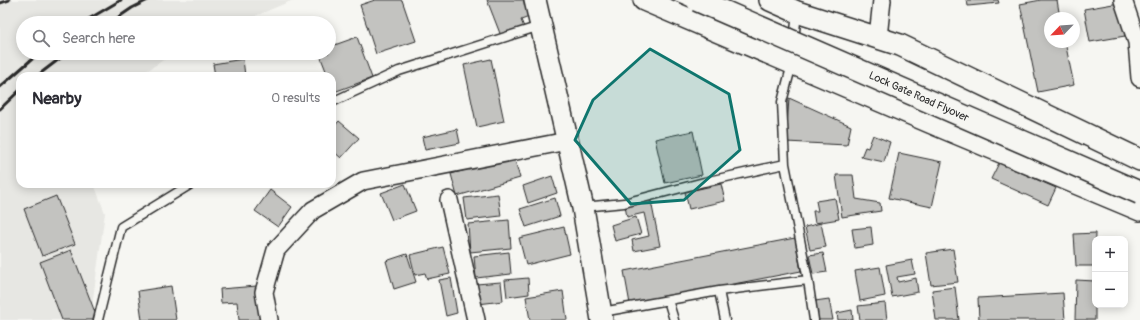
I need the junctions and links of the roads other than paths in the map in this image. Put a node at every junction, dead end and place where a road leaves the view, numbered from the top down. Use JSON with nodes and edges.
{"nodes":[{"id":1,"x":535,"y":0,"type":"edge"},
{"id":2,"x":644,"y":0,"type":"edge"},
{"id":3,"x":697,"y":0,"type":"edge"},
{"id":4,"x":770,"y":0,"type":"edge"},
{"id":5,"x":882,"y":0,"type":"edge"},
{"id":6,"x":1123,"y":0,"type":"edge"},
{"id":7,"x":797,"y":12,"type":"junction"},
{"id":8,"x":540,"y":26,"type":"junction"},
{"id":9,"x":878,"y":37,"type":"junction"},
{"id":10,"x":1139,"y":42,"type":"edge"},
{"id":11,"x":793,"y":56,"type":"junction"},
{"id":12,"x":1140,"y":78,"type":"edge"},
{"id":13,"x":336,"y":100,"type":"edge"},
{"id":14,"x":567,"y":141,"type":"junction"},
{"id":15,"x":1140,"y":160,"type":"edge"},
{"id":16,"x":785,"y":164,"type":"junction"},
{"id":17,"x":185,"y":188,"type":"edge"},
{"id":18,"x":1140,"y":193,"type":"edge"},
{"id":19,"x":449,"y":200,"type":"dead end"},
{"id":20,"x":582,"y":208,"type":"junction"},
{"id":21,"x":1140,"y":210,"type":"edge"},
{"id":22,"x":808,"y":280,"type":"junction"},
{"id":23,"x":719,"y":291,"type":"junction"},
{"id":24,"x":668,"y":300,"type":"junction"},
{"id":25,"x":601,"y":316,"type":"edge"},
{"id":26,"x":98,"y":320,"type":"edge"},
{"id":27,"x":269,"y":320,"type":"edge"},
{"id":28,"x":476,"y":320,"type":"edge"},
{"id":29,"x":674,"y":320,"type":"edge"},
{"id":30,"x":726,"y":320,"type":"edge"},
{"id":31,"x":814,"y":320,"type":"edge"}],
"edges":[{"from":1,"to":8,"type":"street"},
{"from":2,"to":11,"type":"street"},
{"from":3,"to":18,"type":"main road","name":"Lock Gate Road Flyover","bridge":true},
{"from":4,"to":7,"type":"street"},
{"from":5,"to":9,"type":"street"},
{"from":6,"to":10,"type":"street"},
{"from":7,"to":9,"type":"street"},
{"from":7,"to":11,"type":"lane"},
{"from":8,"to":13,"type":"lane"},
{"from":8,"to":14,"type":"street"},
{"from":9,"to":15,"type":"street"},
{"from":10,"to":12,"type":"street"},
{"from":11,"to":16,"type":"lane"},
{"from":11,"to":21,"type":"street"},
{"from":14,"to":20,"type":"street"},
{"from":14,"to":27,"type":"street"},
{"from":16,"to":20,"type":"lane"},
{"from":16,"to":22,"type":"lane"},
{"from":17,"to":26,"type":"lane"},
{"from":19,"to":28,"type":"street"},
{"from":20,"to":25,"type":"street"},
{"from":22,"to":23,"type":"lane"},
{"from":22,"to":31,"type":"lane"},
{"from":23,"to":24,"type":"lane"},
{"from":23,"to":30,"type":"lane"},
{"from":24,"to":25,"type":"lane"},
{"from":24,"to":29,"type":"lane"}]}
